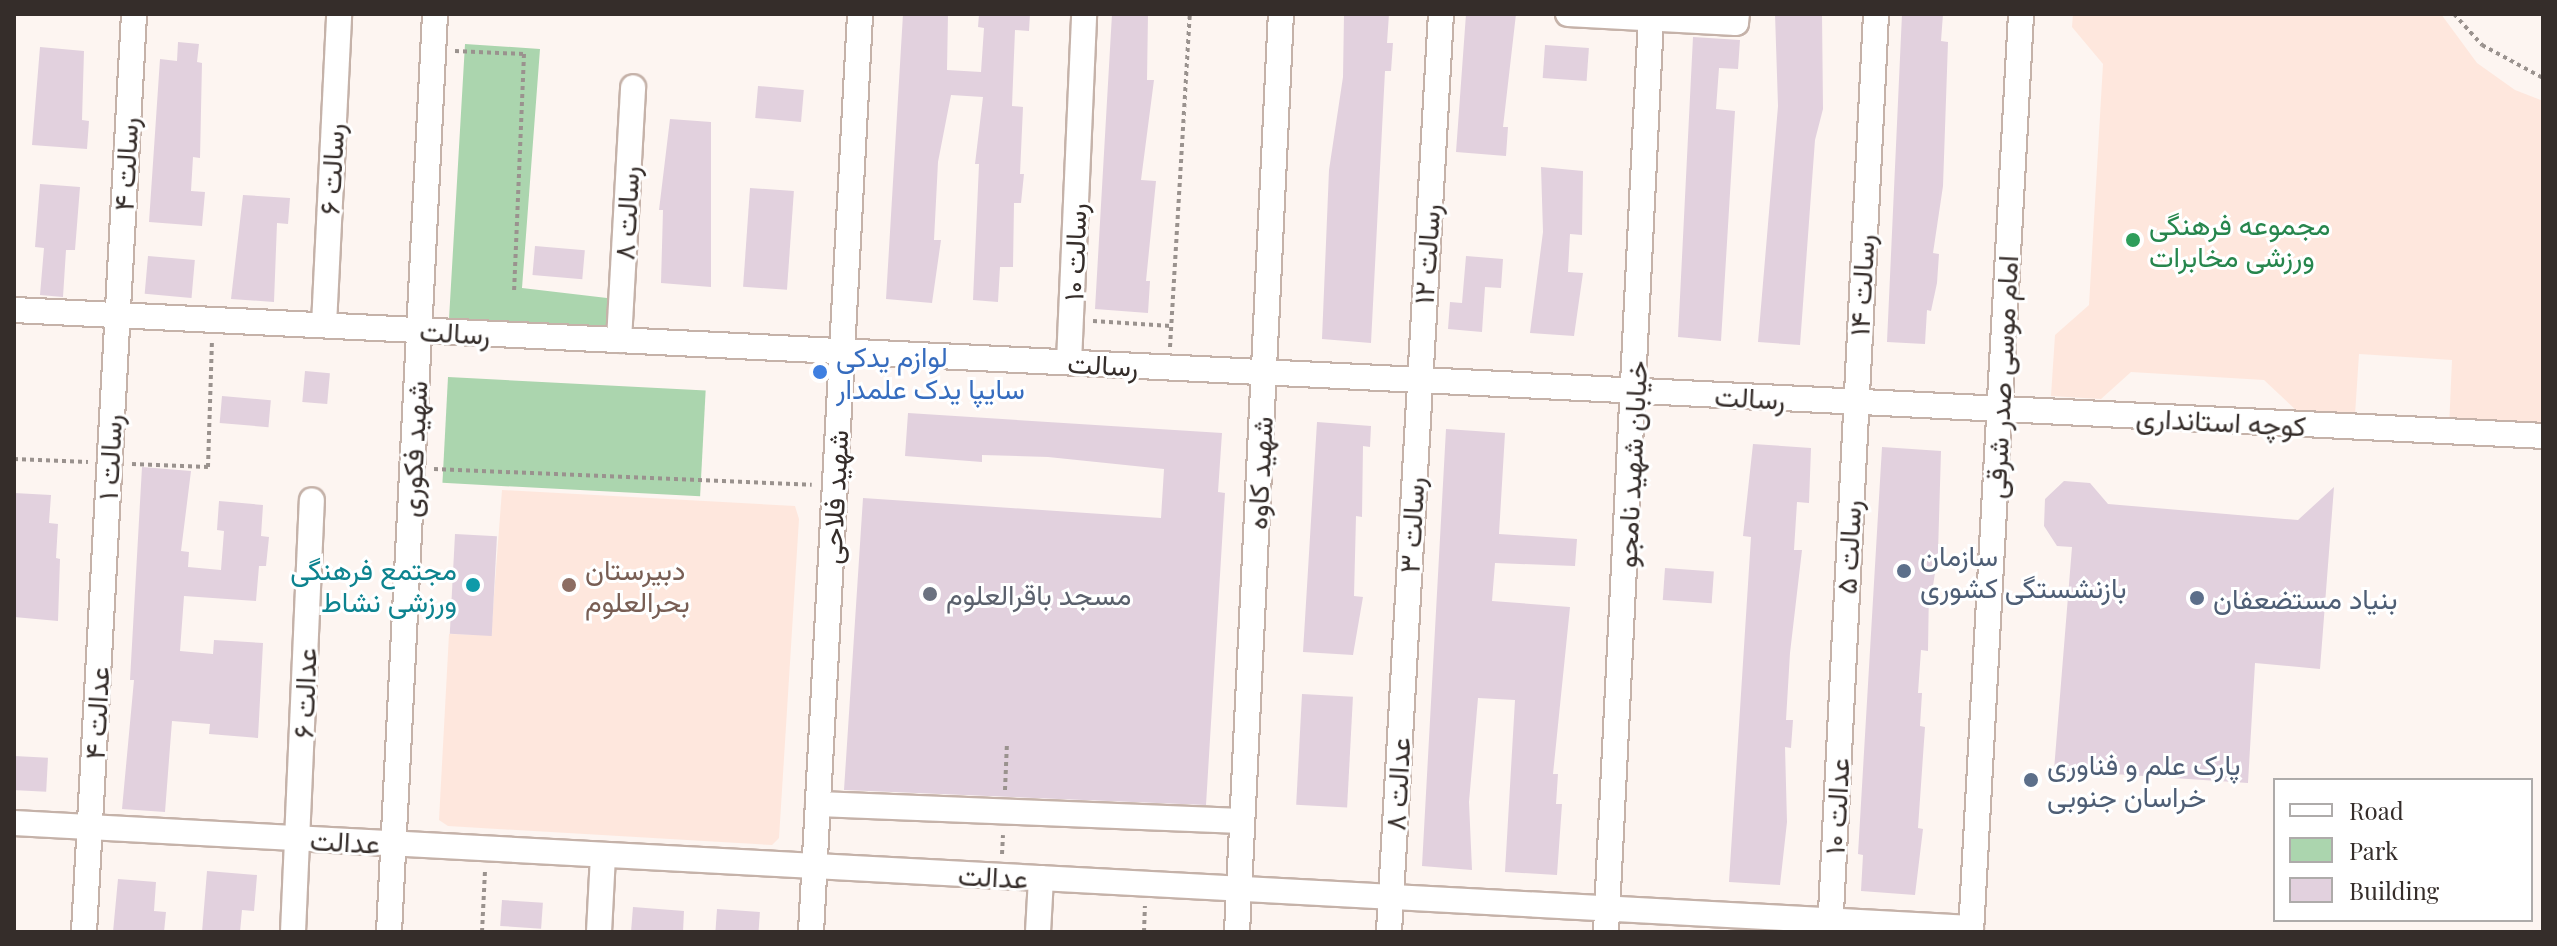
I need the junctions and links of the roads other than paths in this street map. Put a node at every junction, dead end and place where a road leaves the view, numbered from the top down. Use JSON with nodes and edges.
{"nodes":[{"id":1,"x":134,"y":14,"type":"edge"},
{"id":2,"x":339,"y":14,"type":"edge"},
{"id":3,"x":435,"y":14,"type":"edge"},
{"id":4,"x":860,"y":14,"type":"edge"},
{"id":5,"x":1084,"y":14,"type":"edge"},
{"id":6,"x":1281,"y":14,"type":"edge"},
{"id":7,"x":1441,"y":14,"type":"edge"},
{"id":8,"x":1568,"y":14,"type":"edge"},
{"id":9,"x":1737,"y":14,"type":"edge"},
{"id":10,"x":1876,"y":14,"type":"edge"},
{"id":11,"x":2021,"y":14,"type":"edge"},
{"id":12,"x":1651,"y":19,"type":"junction"},
{"id":13,"x":633,"y":87,"type":"dead end"},
{"id":14,"x":14,"y":310,"type":"edge"},
{"id":15,"x":116,"y":315,"type":"junction"},
{"id":16,"x":324,"y":325,"type":"junction"},
{"id":17,"x":419,"y":330,"type":"junction"},
{"id":18,"x":619,"y":340,"type":"junction"},
{"id":19,"x":842,"y":351,"type":"junction"},
{"id":20,"x":1069,"y":362,"type":"junction"},
{"id":21,"x":1263,"y":372,"type":"junction"},
{"id":22,"x":1419,"y":380,"type":"junction"},
{"id":23,"x":1635,"y":391,"type":"junction"},
{"id":24,"x":1855,"y":402,"type":"junction"},
{"id":25,"x":2000,"y":409,"type":"junction"},
{"id":26,"x":2543,"y":436,"type":"edge"},
{"id":27,"x":312,"y":500,"type":"dead end"},
{"id":28,"x":102,"y":598,"type":"joint"},
{"id":29,"x":1403,"y":670,"type":"joint"},
{"id":30,"x":1842,"y":691,"type":"joint"},
{"id":31,"x":818,"y":804,"type":"junction"},
{"id":32,"x":1242,"y":821,"type":"junction"},
{"id":33,"x":14,"y":823,"type":"edge"},
{"id":34,"x":90,"y":827,"type":"junction"},
{"id":35,"x":298,"y":838,"type":"junction"},
{"id":36,"x":394,"y":843,"type":"junction"},
{"id":37,"x":603,"y":855,"type":"junction"},
{"id":38,"x":814,"y":866,"type":"junction"},
{"id":39,"x":1041,"y":878,"type":"junction"},
{"id":40,"x":1239,"y":889,"type":"junction"},
{"id":41,"x":1391,"y":897,"type":"junction"},
{"id":42,"x":1606,"y":920,"type":"edge"},
{"id":43,"x":1830,"y":926,"type":"edge"},
{"id":44,"x":1971,"y":930,"type":"edge"},
{"id":45,"x":84,"y":932,"type":"edge"},
{"id":46,"x":293,"y":932,"type":"edge"},
{"id":47,"x":389,"y":932,"type":"edge"},
{"id":48,"x":599,"y":932,"type":"edge"},
{"id":49,"x":811,"y":932,"type":"edge"},
{"id":50,"x":1038,"y":932,"type":"edge"},
{"id":51,"x":1237,"y":932,"type":"edge"},
{"id":52,"x":1389,"y":932,"type":"edge"}],
"edges":[{"from":1,"to":15,"type":"street","name":"رسالت ۴"},
{"from":2,"to":16,"type":"street","name":"رسالت ۶"},
{"from":3,"to":17,"type":"street","name":"شهید فکوری"},
{"from":4,"to":19,"type":"street","name":"شهید فلاحی"},
{"from":5,"to":20,"type":"street","name":"رسالت ۱۰"},
{"from":6,"to":21,"type":"street","name":"شهید کاوه"},
{"from":7,"to":22,"type":"street","name":"رسالت ۱۲"},
{"from":8,"to":12,"type":"street"},
{"from":9,"to":12,"type":"street"},
{"from":10,"to":24,"type":"street","name":"رسالت ۱۴"},
{"from":11,"to":25,"type":"street","name":"امام موسی صدر شرقی"},
{"from":12,"to":23,"type":"street","name":"خیابان شهید نامجو"},
{"from":13,"to":18,"type":"street","name":"رسالت ۸"},
{"from":14,"to":15,"type":"street","name":"رسالت"},
{"from":15,"to":16,"type":"street","name":"رسالت"},
{"from":15,"to":28,"type":"street","name":"رسالت ۱"},
{"from":16,"to":17,"type":"street","name":"رسالت"},
{"from":17,"to":18,"type":"street","name":"رسالت"},
{"from":17,"to":36,"type":"street","name":"شهید فکوری"},
{"from":18,"to":19,"type":"street","name":"رسالت"},
{"from":19,"to":20,"type":"street","name":"رسالت"},
{"from":19,"to":31,"type":"street","name":"شهید فلاحی"},
{"from":20,"to":21,"type":"street","name":"رسالت"},
{"from":21,"to":22,"type":"street","name":"رسالت"},
{"from":21,"to":32,"type":"street","name":"شهید کاوه"},
{"from":22,"to":23,"type":"street","name":"رسالت"},
{"from":22,"to":29,"type":"street","name":"رسالت ۳"},
{"from":23,"to":24,"type":"street","name":"رسالت"},
{"from":23,"to":42,"type":"street","name":"خیابان شهید نامجو"},
{"from":24,"to":25,"type":"street","name":"رسالت"},
{"from":24,"to":30,"type":"street","name":"رسالت ۵"},
{"from":25,"to":26,"type":"street","name":"کوچه استانداری"},
{"from":25,"to":44,"type":"street","name":"امام موسی صدر شرقی"},
{"from":27,"to":35,"type":"street","name":"عدالت ۶"},
{"from":28,"to":34,"type":"street","name":"عدالت ۴"},
{"from":29,"to":41,"type":"street","name":"عدالت ۸"},
{"from":30,"to":43,"type":"street","name":"عدالت ۱۰"},
{"from":31,"to":32,"type":"street"},
{"from":31,"to":38,"type":"street","name":"شهید فلاحی"},
{"from":32,"to":40,"type":"street","name":"شهید کاوه"},
{"from":33,"to":34,"type":"street","name":"عدالت"},
{"from":34,"to":35,"type":"street","name":"عدالت"},
{"from":34,"to":45,"type":"street","name":"عدالت ۴"},
{"from":35,"to":36,"type":"street","name":"عدالت"},
{"from":35,"to":46,"type":"street","name":"عدالت ۶"},
{"from":36,"to":37,"type":"street","name":"عدالت"},
{"from":36,"to":47,"type":"street","name":"شهید فکوری"},
{"from":37,"to":38,"type":"street","name":"عدالت"},
{"from":37,"to":48,"type":"street"},
{"from":38,"to":39,"type":"street","name":"عدالت"},
{"from":38,"to":49,"type":"street","name":"شهید فلاحی"},
{"from":39,"to":40,"type":"street","name":"عدالت"},
{"from":39,"to":50,"type":"street"},
{"from":40,"to":41,"type":"street","name":"عدالت"},
{"from":40,"to":51,"type":"street","name":"شهید کاوه"},
{"from":41,"to":42,"type":"street","name":"عدالت"},
{"from":41,"to":52,"type":"street","name":"عدالت ۸"},
{"from":42,"to":43,"type":"street","name":"عدالت"},
{"from":43,"to":44,"type":"street","name":"عدالت"}]}
